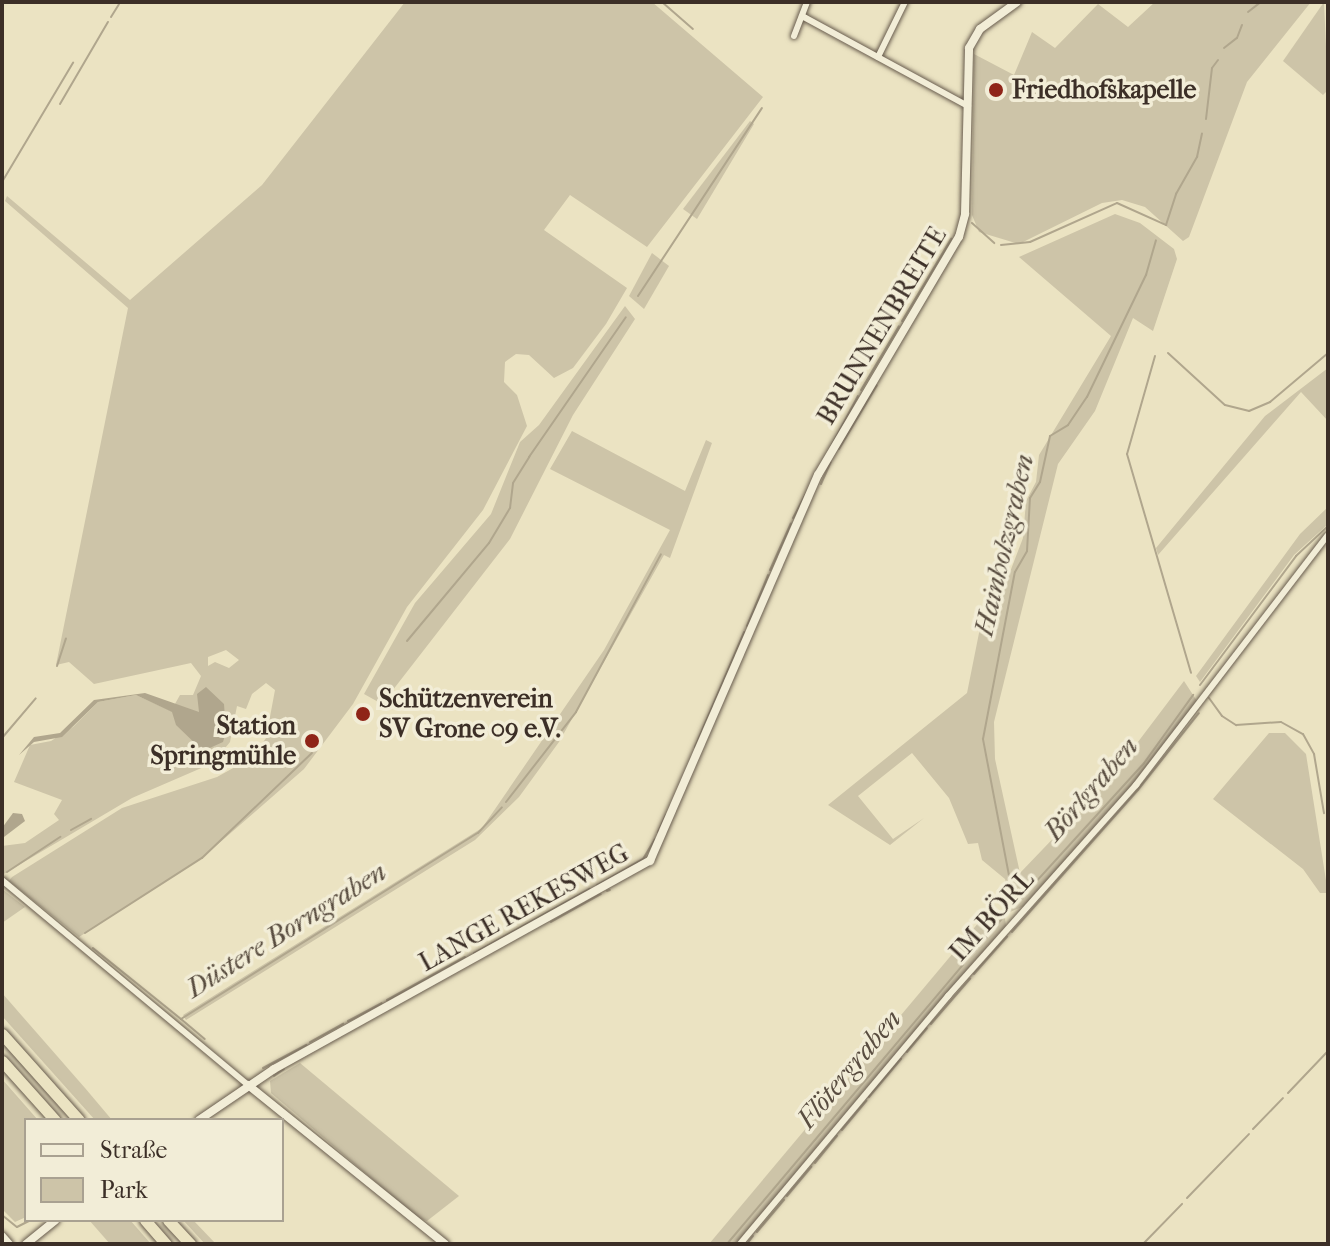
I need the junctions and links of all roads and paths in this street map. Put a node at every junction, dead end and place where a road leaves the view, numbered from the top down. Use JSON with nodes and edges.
{"nodes":[{"id":1,"x":807,"y":2,"type":"edge"},
{"id":2,"x":905,"y":2,"type":"edge"},
{"id":3,"x":1017,"y":2,"type":"edge"},
{"id":4,"x":802,"y":16,"type":"junction"},
{"id":5,"x":794,"y":36,"type":"dead end"},
{"id":6,"x":878,"y":57,"type":"junction"},
{"id":7,"x":968,"y":106,"type":"junction"},
{"id":8,"x":830,"y":451,"type":"joint"},
{"id":9,"x":1328,"y":535,"type":"edge"},
{"id":10,"x":2,"y":880,"type":"edge"},
{"id":11,"x":2,"y":1034,"type":"edge"},
{"id":12,"x":2,"y":1061,"type":"edge"},
{"id":13,"x":248,"y":1085,"type":"junction"},
{"id":14,"x":53,"y":1118,"type":"edge"},
{"id":15,"x":77,"y":1118,"type":"edge"},
{"id":16,"x":202,"y":1118,"type":"edge"},
{"id":17,"x":54,"y":1222,"type":"edge"},
{"id":18,"x":147,"y":1222,"type":"edge"},
{"id":19,"x":170,"y":1222,"type":"edge"},
{"id":20,"x":2,"y":1236,"type":"edge"},
{"id":21,"x":9,"y":1244,"type":"edge"},
{"id":22,"x":26,"y":1244,"type":"edge"},
{"id":23,"x":166,"y":1244,"type":"edge"},
{"id":24,"x":190,"y":1244,"type":"edge"},
{"id":25,"x":445,"y":1244,"type":"edge"},
{"id":26,"x":740,"y":1244,"type":"edge"}],
"edges":[{"from":1,"to":4,"type":"street"},
{"from":2,"to":6,"type":"street"},
{"from":3,"to":7,"type":"street","name":"BRUNNENBREITE"},
{"from":4,"to":5,"type":"street"},
{"from":4,"to":6,"type":"street"},
{"from":6,"to":7,"type":"street"},
{"from":7,"to":8,"type":"street","name":"BRUNNENBREITE"},
{"from":8,"to":13,"type":"street","name":"LANGE REKESWEG"},
{"from":9,"to":26,"type":"street","name":"IM BÖRL"},
{"from":10,"to":13,"type":"street"},
{"from":11,"to":15,"type":"highway"},
{"from":12,"to":14,"type":"highway"},
{"from":13,"to":16,"type":"street","name":"LANGE REKESWEG"},
{"from":13,"to":25,"type":"street"},
{"from":17,"to":22,"type":"street"},
{"from":18,"to":23,"type":"highway"},
{"from":19,"to":24,"type":"highway"},
{"from":20,"to":21,"type":"street"}]}
